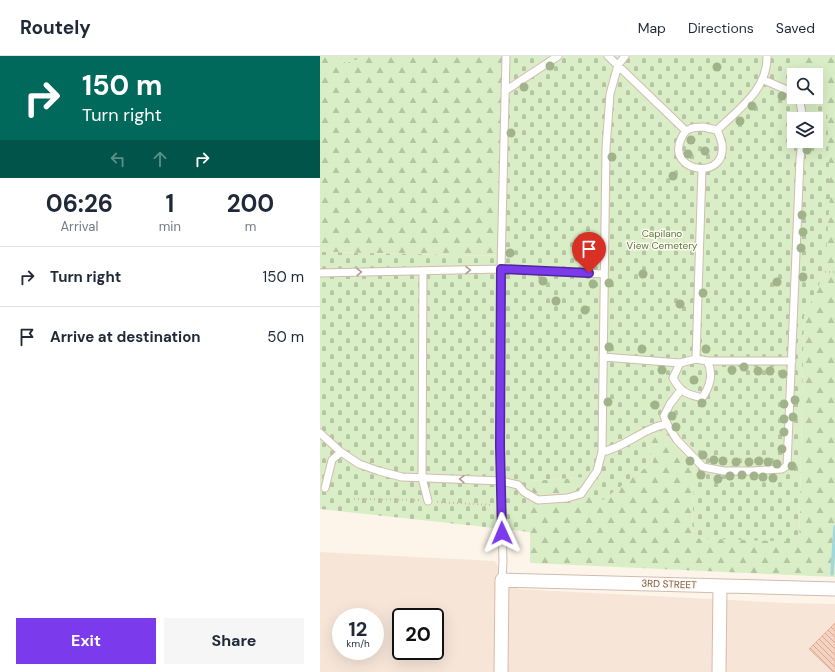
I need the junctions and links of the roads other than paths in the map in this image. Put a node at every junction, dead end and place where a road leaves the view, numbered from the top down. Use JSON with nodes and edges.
{"nodes":[{"id":1,"x":506,"y":56,"type":"edge"},
{"id":2,"x":558,"y":56,"type":"edge"},
{"id":3,"x":608,"y":56,"type":"edge"},
{"id":4,"x":625,"y":56,"type":"edge"},
{"id":5,"x":767,"y":56,"type":"edge"},
{"id":6,"x":618,"y":65,"type":"junction"},
{"id":7,"x":764,"y":80,"type":"junction"},
{"id":8,"x":787,"y":90,"type":"edge"},
{"id":9,"x":505,"y":91,"type":"junction"},
{"id":10,"x":717,"y":130,"type":"junction"},
{"id":11,"x":686,"y":131,"type":"junction"},
{"id":12,"x":801,"y":148,"type":"edge"},
{"id":13,"x":702,"y":169,"type":"junction"},
{"id":14,"x":501,"y":269,"type":"junction"},
{"id":15,"x":423,"y":271,"type":"junction"},
{"id":16,"x":320,"y":273,"type":"edge"},
{"id":17,"x":604,"y":274,"type":"junction"},
{"id":18,"x":603,"y":357,"type":"junction"},
{"id":19,"x":696,"y":359,"type":"junction"},
{"id":20,"x":707,"y":361,"type":"junction"},
{"id":21,"x":792,"y":361,"type":"junction"},
{"id":22,"x":680,"y":363,"type":"junction"},
{"id":23,"x":682,"y":390,"type":"junction"},
{"id":24,"x":667,"y":424,"type":"junction"},
{"id":25,"x":320,"y":433,"type":"edge"},
{"id":26,"x":341,"y":452,"type":"junction"},
{"id":27,"x":602,"y":452,"type":"junction"},
{"id":28,"x":422,"y":478,"type":"junction"},
{"id":29,"x":501,"y":480,"type":"junction"},
{"id":30,"x":325,"y":488,"type":"dead end"},
{"id":31,"x":428,"y":501,"type":"road end"},
{"id":32,"x":502,"y":580,"type":"junction"},
{"id":33,"x":720,"y":586,"type":"junction"},
{"id":34,"x":835,"y":589,"type":"edge"},
{"id":35,"x":500,"y":672,"type":"edge"},
{"id":36,"x":719,"y":672,"type":"edge"}],
"edges":[{"from":1,"to":9,"type":"lane"},
{"from":2,"to":9,"type":"lane"},
{"from":3,"to":6,"type":"lane"},
{"from":4,"to":6,"type":"lane"},
{"from":5,"to":7,"type":"lane"},
{"from":6,"to":11,"type":"lane"},
{"from":6,"to":17,"type":"lane"},
{"from":7,"to":8,"type":"lane"},
{"from":7,"to":10,"type":"lane"},
{"from":9,"to":14,"type":"lane"},
{"from":10,"to":11,"type":"lane"},
{"from":10,"to":13,"type":"lane"},
{"from":11,"to":13,"type":"lane"},
{"from":12,"to":21,"type":"lane"},
{"from":13,"to":19,"type":"lane"},
{"from":15,"to":14,"type":"lane","one_way":true},
{"from":14,"to":17,"type":"lane"},
{"from":14,"to":29,"type":"lane"},
{"from":16,"to":15,"type":"lane","one_way":true},
{"from":15,"to":28,"type":"lane"},
{"from":17,"to":18,"type":"lane"},
{"from":18,"to":22,"type":"lane"},
{"from":18,"to":27,"type":"lane"},
{"from":19,"to":20,"type":"lane"},
{"from":19,"to":22,"type":"lane"},
{"from":20,"to":21,"type":"lane"},
{"from":20,"to":23,"type":"lane"},
{"from":21,"to":24,"type":"lane"},
{"from":22,"to":23,"type":"lane"},
{"from":23,"to":24,"type":"lane"},
{"from":24,"to":27,"type":"lane"},
{"from":25,"to":26,"type":"lane"},
{"from":26,"to":28,"type":"lane"},
{"from":26,"to":30,"type":"lane"},
{"from":27,"to":29,"type":"lane"},
{"from":29,"to":28,"type":"lane","one_way":true},
{"from":28,"to":31,"type":"lane"},
{"from":29,"to":32,"type":"lane"},
{"from":32,"to":33,"type":"street","name":"3RD STREET"},
{"from":32,"to":35,"type":"street"},
{"from":33,"to":34,"type":"street","name":"3RD STREET"},
{"from":33,"to":36,"type":"street"}]}
